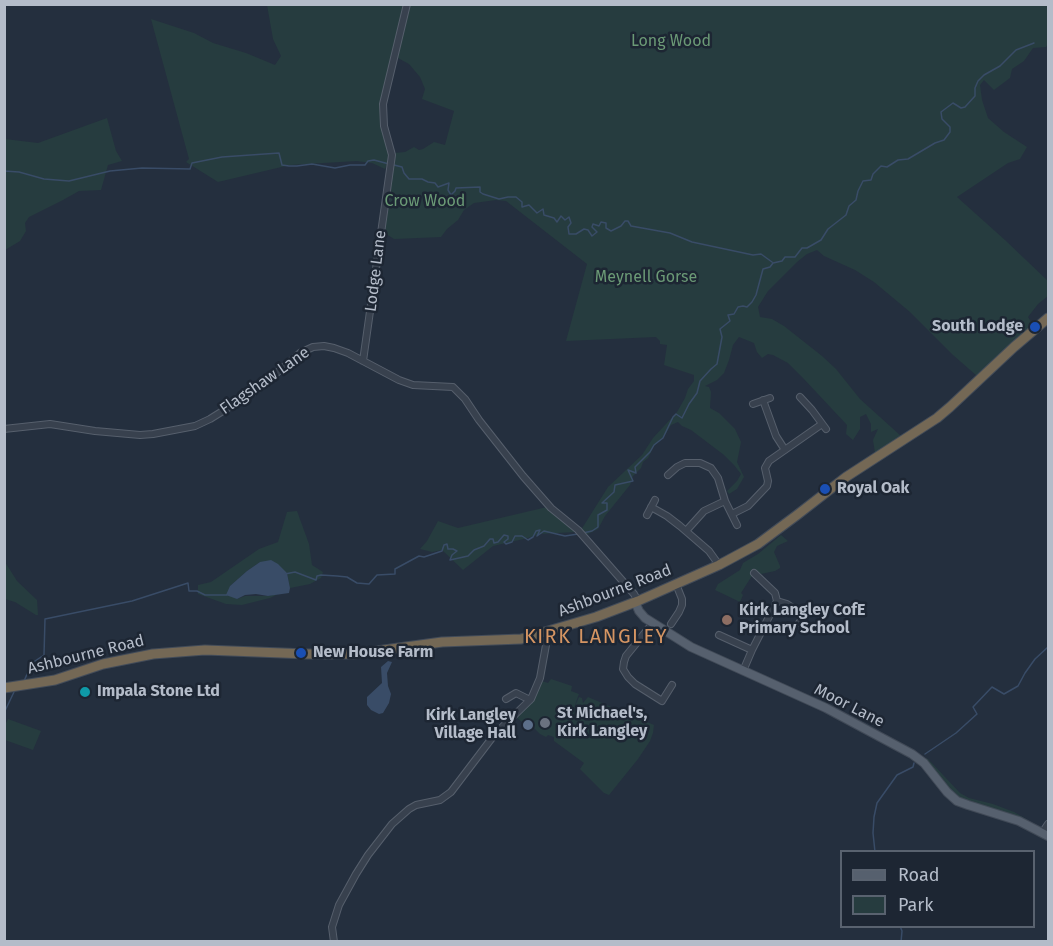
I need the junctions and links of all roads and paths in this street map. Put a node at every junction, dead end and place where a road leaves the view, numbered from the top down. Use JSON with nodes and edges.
{"nodes":[{"id":1,"x":407,"y":4,"type":"edge"},
{"id":2,"x":1048,"y":318,"type":"edge"},
{"id":3,"x":363,"y":362,"type":"junction"},
{"id":4,"x":812,"y":395,"type":"dead end"},
{"id":5,"x":753,"y":404,"type":"dead end"},
{"id":6,"x":4,"y":429,"type":"edge"},
{"id":7,"x":785,"y":450,"type":"junction"},
{"id":8,"x":668,"y":475,"type":"dead end"},
{"id":9,"x":720,"y":484,"type":"junction"},
{"id":10,"x":712,"y":486,"type":"dead end"},
{"id":11,"x":655,"y":500,"type":"dead end"},
{"id":12,"x":725,"y":501,"type":"junction"},
{"id":13,"x":651,"y":507,"type":"junction"},
{"id":14,"x":732,"y":514,"type":"junction"},
{"id":15,"x":647,"y":515,"type":"dead end"},
{"id":16,"x":737,"y":525,"type":"dead end"},
{"id":17,"x":686,"y":531,"type":"junction"},
{"id":18,"x":719,"y":565,"type":"junction"},
{"id":19,"x":754,"y":573,"type":"dead end"},
{"id":20,"x":768,"y":574,"type":"dead end"},
{"id":21,"x":762,"y":580,"type":"junction"},
{"id":22,"x":676,"y":584,"type":"junction"},
{"id":23,"x":777,"y":600,"type":"junction"},
{"id":24,"x":637,"y":602,"type":"junction"},
{"id":25,"x":811,"y":608,"type":"dead end"},
{"id":26,"x":805,"y":616,"type":"junction"},
{"id":27,"x":799,"y":623,"type":"dead end"},
{"id":28,"x":652,"y":624,"type":"junction"},
{"id":29,"x":671,"y":624,"type":"dead end"},
{"id":30,"x":545,"y":633,"type":"junction"},
{"id":31,"x":719,"y":635,"type":"dead end"},
{"id":32,"x":752,"y":650,"type":"junction"},
{"id":33,"x":744,"y":671,"type":"junction"},
{"id":34,"x":672,"y":685,"type":"dead end"},
{"id":35,"x":4,"y":688,"type":"edge"},
{"id":36,"x":506,"y":699,"type":"dead end"},
{"id":37,"x":530,"y":700,"type":"junction"},
{"id":38,"x":1048,"y":824,"type":"edge"},
{"id":39,"x":1045,"y":834,"type":"edge"},
{"id":40,"x":334,"y":942,"type":"edge"}],
"edges":[{"from":1,"to":3,"type":"street","name":"Lodge Lane"},
{"from":2,"to":18,"type":"highway","name":"Ashbourne Road"},
{"from":3,"to":6,"type":"street","name":"Flagshaw Lane"},
{"from":3,"to":24,"type":"street","name":"Flagshaw Lane"},
{"from":4,"to":7,"type":"street"},
{"from":5,"to":7,"type":"street"},
{"from":7,"to":14,"type":"street"},
{"from":8,"to":9,"type":"street"},
{"from":9,"to":10,"type":"street"},
{"from":9,"to":12,"type":"street"},
{"from":11,"to":13,"type":"street"},
{"from":12,"to":14,"type":"street"},
{"from":12,"to":17,"type":"street"},
{"from":13,"to":15,"type":"street"},
{"from":13,"to":17,"type":"street"},
{"from":14,"to":16,"type":"street"},
{"from":17,"to":18,"type":"street"},
{"from":18,"to":22,"type":"highway","name":"Ashbourne Road"},
{"from":19,"to":21,"type":"street"},
{"from":20,"to":21,"type":"street"},
{"from":21,"to":23,"type":"street"},
{"from":22,"to":24,"type":"highway","name":"Ashbourne Road"},
{"from":22,"to":29,"type":"street"},
{"from":23,"to":26,"type":"street"},
{"from":23,"to":32,"type":"street"},
{"from":24,"to":28,"type":"main road","name":"Moor Lane"},
{"from":24,"to":30,"type":"highway","name":"Ashbourne Road"},
{"from":25,"to":26,"type":"street"},
{"from":26,"to":27,"type":"street"},
{"from":28,"to":33,"type":"main road","name":"Moor Lane"},
{"from":28,"to":34,"type":"street"},
{"from":30,"to":35,"type":"highway","name":"Ashbourne Road"},
{"from":30,"to":37,"type":"street"},
{"from":31,"to":32,"type":"street"},
{"from":32,"to":33,"type":"street"},
{"from":33,"to":39,"type":"main road","name":"Moor Lane"},
{"from":36,"to":37,"type":"street"},
{"from":37,"to":40,"type":"street"},
{"from":38,"to":39,"type":"street"}]}
